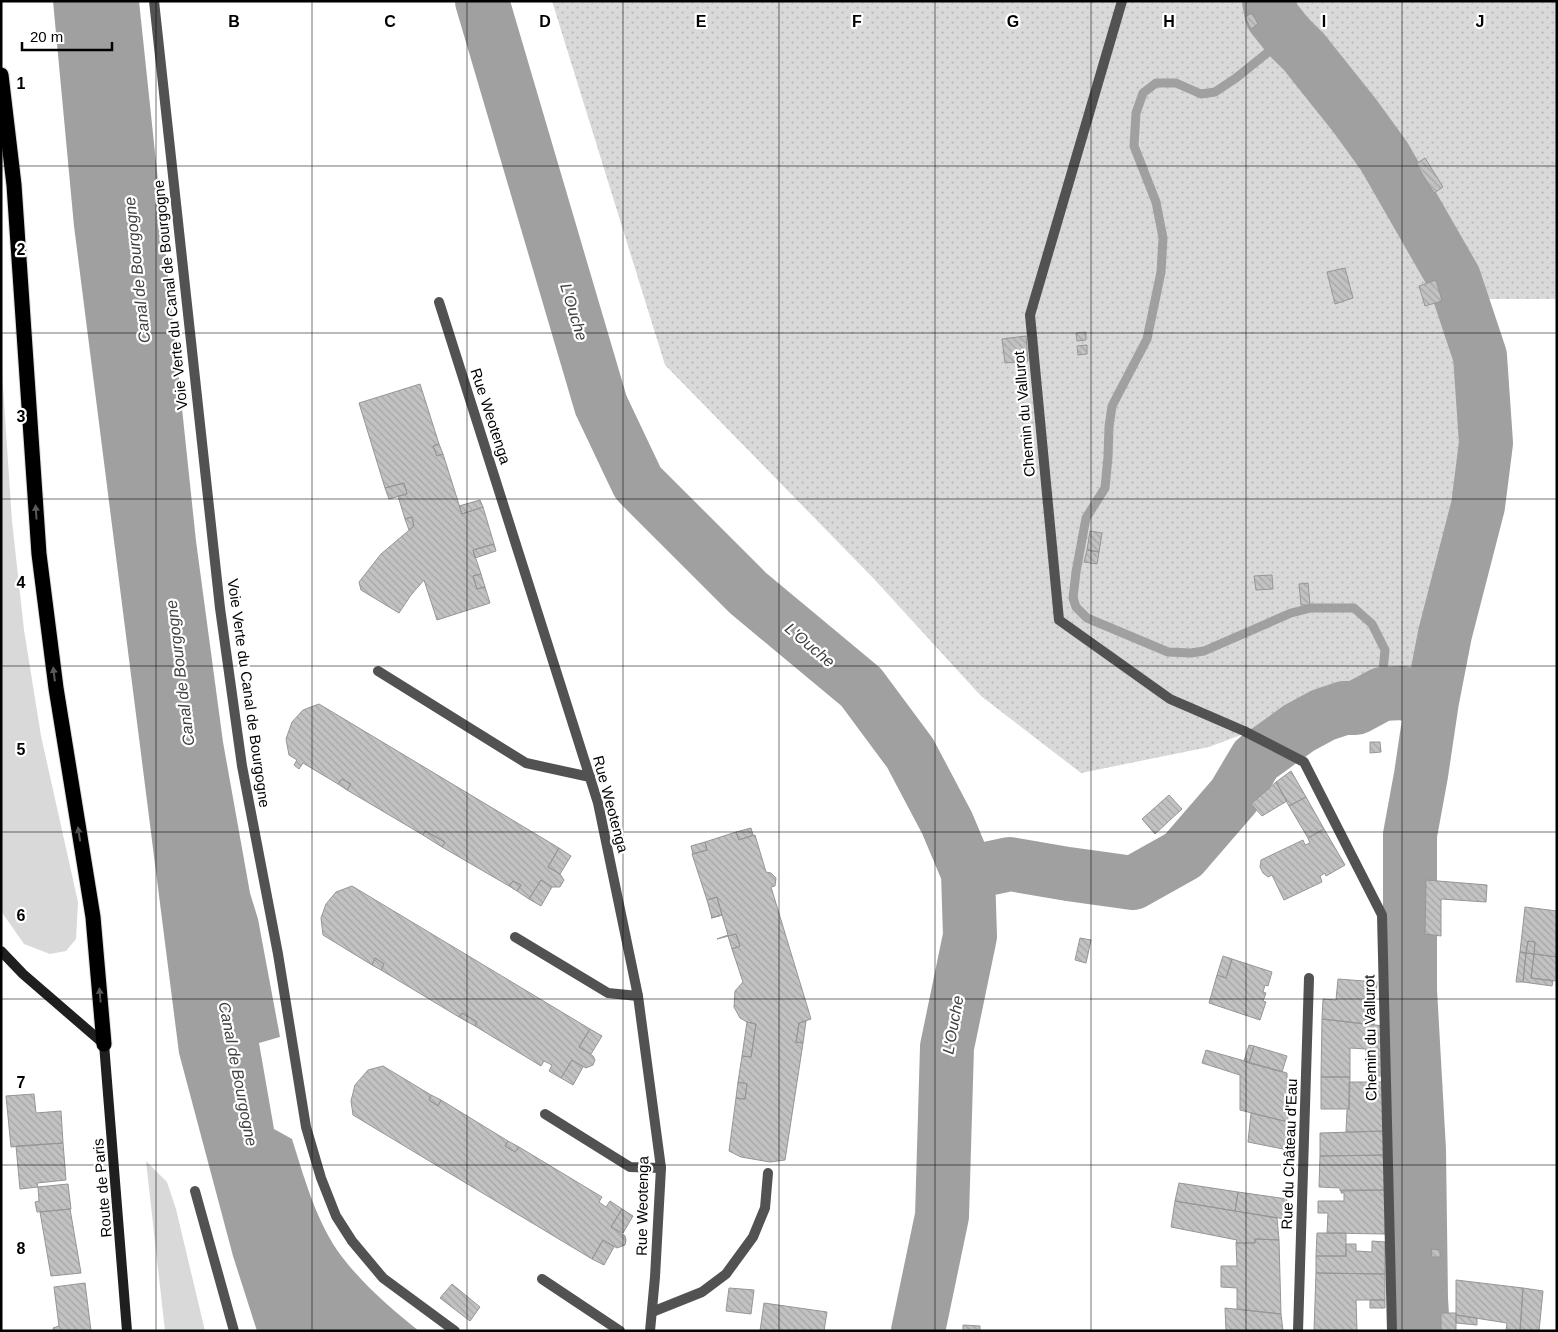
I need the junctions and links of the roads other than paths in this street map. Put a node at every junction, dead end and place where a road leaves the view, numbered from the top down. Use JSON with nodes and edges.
{"nodes":[{"id":1,"x":154,"y":1,"type":"edge"},
{"id":2,"x":1122,"y":1,"type":"edge"},
{"id":3,"x":1,"y":75,"type":"edge"},
{"id":4,"x":439,"y":302,"type":"dead end"},
{"id":5,"x":378,"y":671,"type":"dead end"},
{"id":6,"x":590,"y":777,"type":"junction"},
{"id":7,"x":515,"y":937,"type":"dead end"},
{"id":8,"x":1,"y":951,"type":"edge"},
{"id":9,"x":1310,"y":978,"type":"dead end"},
{"id":10,"x":638,"y":996,"type":"junction"},
{"id":11,"x":104,"y":1044,"type":"junction"},
{"id":12,"x":545,"y":1114,"type":"dead end"},
{"id":13,"x":661,"y":1168,"type":"junction"},
{"id":14,"x":768,"y":1173,"type":"dead end"},
{"id":15,"x":194,"y":1191,"type":"dead end"},
{"id":16,"x":542,"y":1279,"type":"dead end"},
{"id":17,"x":652,"y":1312,"type":"junction"},
{"id":18,"x":128,"y":1331,"type":"edge"},
{"id":19,"x":234,"y":1331,"type":"edge"},
{"id":20,"x":456,"y":1331,"type":"edge"},
{"id":21,"x":620,"y":1331,"type":"edge"},
{"id":22,"x":650,"y":1331,"type":"edge"},
{"id":23,"x":1298,"y":1331,"type":"edge"},
{"id":24,"x":1392,"y":1331,"type":"edge"}],
"edges":[{"from":1,"to":20,"type":"street","name":"Voie Verte du Canal de Bourgogne"},
{"from":2,"to":24,"type":"street","name":"Chemin du Vallurot"},
{"from":11,"to":3,"type":"highway","one_way":true},
{"from":4,"to":6,"type":"street","name":"Rue Weotenga"},
{"from":5,"to":6,"type":"street"},
{"from":6,"to":10,"type":"street","name":"Rue Weotenga"},
{"from":7,"to":10,"type":"street"},
{"from":8,"to":11,"type":"main road"},
{"from":9,"to":23,"type":"street","name":"Rue du Château d'Eau"},
{"from":10,"to":13,"type":"street","name":"Rue Weotenga"},
{"from":11,"to":18,"type":"main road","name":"Route de Paris"},
{"from":12,"to":13,"type":"street"},
{"from":13,"to":17,"type":"street","name":"Rue Weotenga"},
{"from":14,"to":17,"type":"street"},
{"from":15,"to":19,"type":"street"},
{"from":16,"to":21,"type":"street"},
{"from":17,"to":22,"type":"street","name":"Rue Weotenga"}]}
